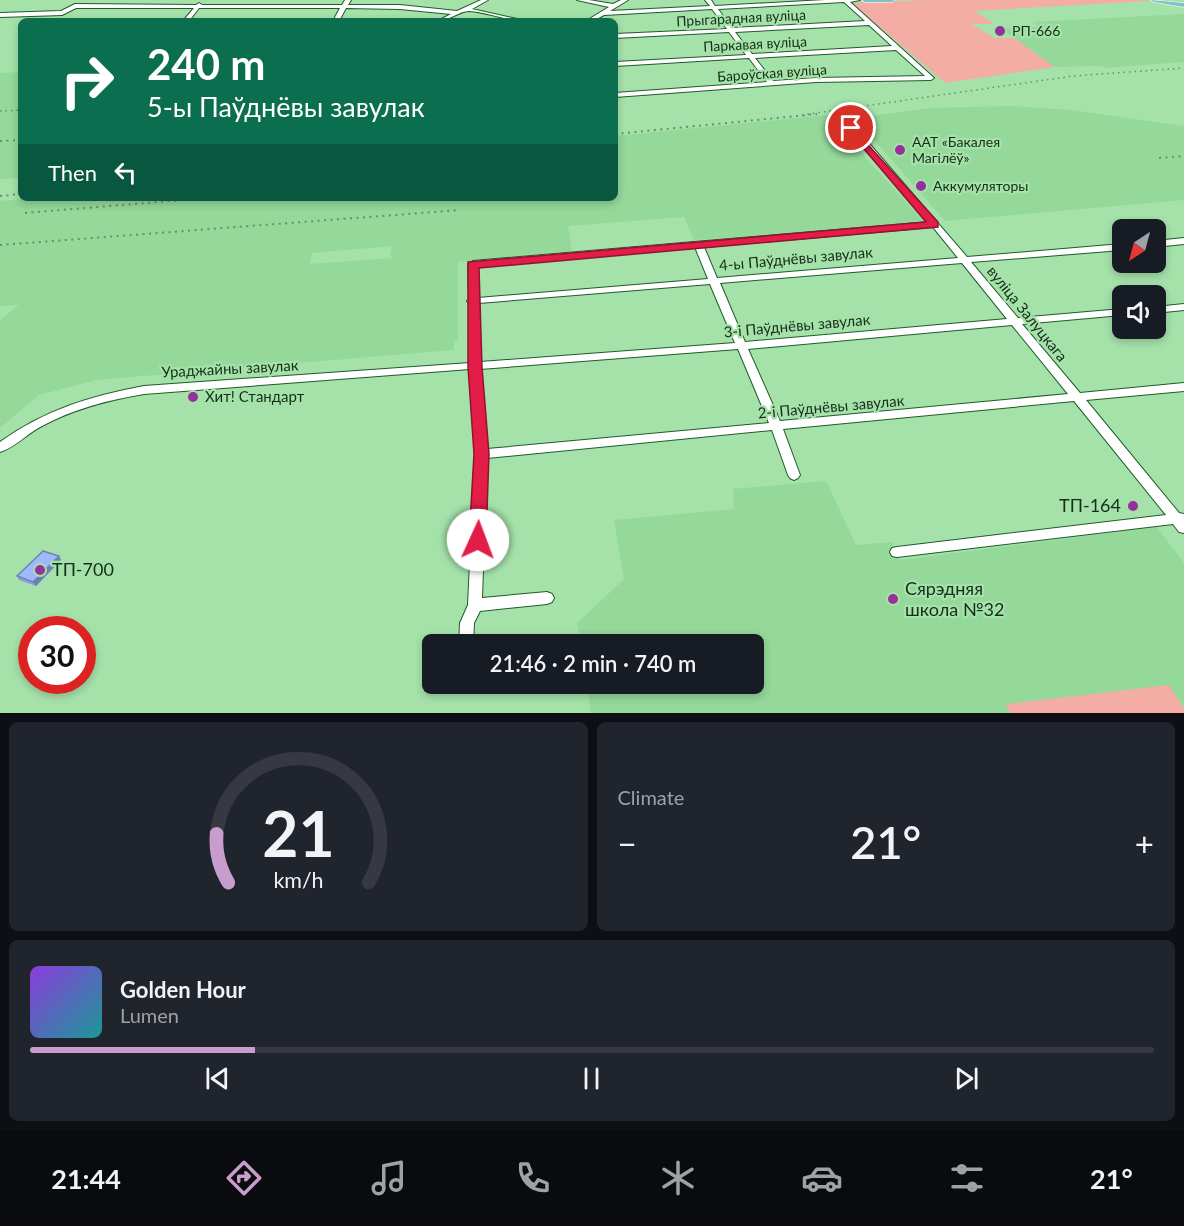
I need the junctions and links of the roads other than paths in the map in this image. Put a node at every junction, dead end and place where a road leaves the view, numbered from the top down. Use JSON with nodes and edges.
{"nodes":[{"id":1,"x":83,"y":0,"type":"edge"},
{"id":2,"x":204,"y":0,"type":"edge"},
{"id":3,"x":348,"y":0,"type":"edge"},
{"id":4,"x":485,"y":0,"type":"edge"},
{"id":5,"x":580,"y":0,"type":"edge"},
{"id":6,"x":625,"y":0,"type":"edge"},
{"id":7,"x":708,"y":0,"type":"edge"},
{"id":8,"x":856,"y":0,"type":"edge"},
{"id":9,"x":865,"y":0,"type":"edge"},
{"id":10,"x":892,"y":0,"type":"edge"},
{"id":11,"x":1154,"y":0,"type":"edge"},
{"id":12,"x":847,"y":2,"type":"junction"},
{"id":13,"x":1184,"y":5,"type":"edge"},
{"id":14,"x":75,"y":6,"type":"junction"},
{"id":15,"x":613,"y":6,"type":"junction"},
{"id":16,"x":197,"y":7,"type":"junction"},
{"id":17,"x":344,"y":8,"type":"junction"},
{"id":18,"x":714,"y":8,"type":"junction"},
{"id":19,"x":466,"y":9,"type":"junction"},
{"id":20,"x":459,"y":13,"type":"junction"},
{"id":21,"x":604,"y":13,"type":"junction"},
{"id":22,"x":0,"y":15,"type":"edge"},
{"id":23,"x":188,"y":18,"type":"edge"},
{"id":24,"x":338,"y":18,"type":"edge"},
{"id":25,"x":448,"y":18,"type":"edge"},
{"id":26,"x":509,"y":18,"type":"edge"},
{"id":27,"x":595,"y":18,"type":"edge"},
{"id":28,"x":868,"y":23,"type":"junction"},
{"id":29,"x":730,"y":30,"type":"junction"},
{"id":30,"x":618,"y":36,"type":"edge"},
{"id":31,"x":896,"y":48,"type":"junction"},
{"id":32,"x":749,"y":56,"type":"junction"},
{"id":33,"x":618,"y":64,"type":"edge"},
{"id":34,"x":771,"y":83,"type":"junction"},
{"id":35,"x":618,"y":95,"type":"edge"},
{"id":36,"x":845,"y":121,"type":"dead end"},
{"id":37,"x":934,"y":224,"type":"junction"},
{"id":38,"x":1184,"y":241,"type":"edge"},
{"id":39,"x":1166,"y":243,"type":"edge"},
{"id":40,"x":698,"y":244,"type":"junction"},
{"id":41,"x":1112,"y":248,"type":"edge"},
{"id":42,"x":964,"y":260,"type":"junction"},
{"id":43,"x":712,"y":281,"type":"junction"},
{"id":44,"x":472,"y":301,"type":"junction"},
{"id":45,"x":1184,"y":307,"type":"edge"},
{"id":46,"x":1166,"y":309,"type":"edge"},
{"id":47,"x":1112,"y":313,"type":"edge"},
{"id":48,"x":1014,"y":321,"type":"junction"},
{"id":49,"x":741,"y":346,"type":"junction"},
{"id":50,"x":475,"y":367,"type":"junction"},
{"id":51,"x":1184,"y":387,"type":"edge"},
{"id":52,"x":1075,"y":398,"type":"junction"},
{"id":53,"x":777,"y":428,"type":"junction"},
{"id":54,"x":0,"y":448,"type":"edge"},
{"id":55,"x":481,"y":454,"type":"junction"},
{"id":56,"x":794,"y":475,"type":"dead end"},
{"id":57,"x":1182,"y":521,"type":"edge"},
{"id":58,"x":897,"y":552,"type":"dead end"},
{"id":59,"x":547,"y":598,"type":"dead end"},
{"id":60,"x":475,"y":605,"type":"junction"},
{"id":61,"x":466,"y":634,"type":"edge"}],
"edges":[{"from":1,"to":14,"type":"street"},
{"from":2,"to":16,"type":"street"},
{"from":3,"to":17,"type":"street"},
{"from":4,"to":19,"type":"street"},
{"from":5,"to":15,"type":"street"},
{"from":6,"to":15,"type":"street"},
{"from":7,"to":18,"type":"street"},
{"from":8,"to":12,"type":"street"},
{"from":9,"to":10,"type":"main road"},
{"from":11,"to":13,"type":"main road"},
{"from":12,"to":18,"type":"street"},
{"from":12,"to":28,"type":"street"},
{"from":14,"to":16,"type":"street"},
{"from":14,"to":22,"type":"street"},
{"from":15,"to":21,"type":"street"},
{"from":16,"to":17,"type":"street"},
{"from":16,"to":23,"type":"street"},
{"from":17,"to":20,"type":"street"},
{"from":17,"to":24,"type":"street"},
{"from":18,"to":21,"type":"street"},
{"from":18,"to":29,"type":"street"},
{"from":19,"to":20,"type":"street"},
{"from":19,"to":26,"type":"street"},
{"from":20,"to":25,"type":"street"},
{"from":21,"to":27,"type":"street"},
{"from":28,"to":29,"type":"street","name":"Прыгарадная вуліца"},
{"from":28,"to":31,"type":"street"},
{"from":29,"to":30,"type":"street","name":"Прыгарадная вуліца"},
{"from":29,"to":32,"type":"street"},
{"from":31,"to":32,"type":"street","name":"Паркавая вуліца"},
{"from":31,"to":34,"type":"street","name":"Бароўская вуліца"},
{"from":32,"to":33,"type":"street","name":"Паркавая вуліца"},
{"from":32,"to":34,"type":"street"},
{"from":34,"to":35,"type":"street","name":"Бароўская вуліца"},
{"from":36,"to":37,"type":"street","name":"вуліца Залуцкага"},
{"from":37,"to":40,"type":"street"},
{"from":37,"to":42,"type":"street","name":"вуліца Залуцкага"},
{"from":38,"to":39,"type":"street"},
{"from":40,"to":43,"type":"street"},
{"from":40,"to":44,"type":"street"},
{"from":41,"to":42,"type":"street","name":"4-ы Паўднёвы завулак"},
{"from":42,"to":43,"type":"street","name":"4-ы Паўднёвы завулак"},
{"from":42,"to":48,"type":"street","name":"вуліца Залуцкага"},
{"from":43,"to":44,"type":"street","name":"4-ы Паўднёвы завулак"},
{"from":43,"to":49,"type":"street"},
{"from":44,"to":50,"type":"street"},
{"from":45,"to":46,"type":"street"},
{"from":47,"to":48,"type":"street","name":"3-і Паўднёвы завулак"},
{"from":48,"to":49,"type":"street","name":"3-і Паўднёвы завулак"},
{"from":48,"to":52,"type":"street","name":"вуліца Залуцкага"},
{"from":49,"to":50,"type":"street","name":"3-і Паўднёвы завулак"},
{"from":49,"to":53,"type":"street"},
{"from":50,"to":54,"type":"street","name":"Ураджайны завулак"},
{"from":50,"to":55,"type":"street"},
{"from":51,"to":52,"type":"street","name":"2-і Паўднёвы завулак"},
{"from":52,"to":53,"type":"street","name":"2-і Паўднёвы завулак"},
{"from":52,"to":57,"type":"street","name":"вуліца Залуцкага"},
{"from":53,"to":55,"type":"street","name":"2-і Паўднёвы завулак"},
{"from":53,"to":56,"type":"street"},
{"from":55,"to":60,"type":"street"},
{"from":57,"to":58,"type":"street"},
{"from":59,"to":60,"type":"street"},
{"from":60,"to":61,"type":"street"}]}
